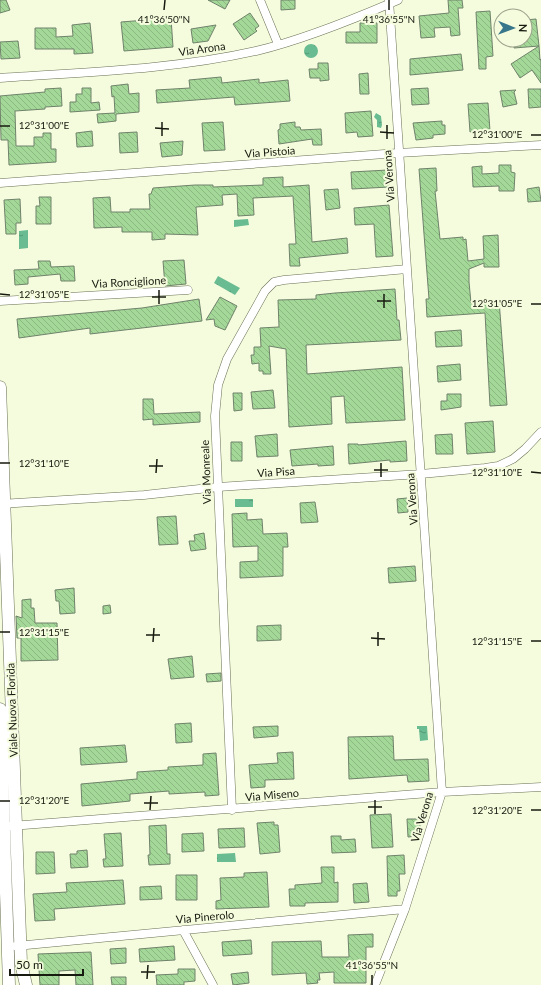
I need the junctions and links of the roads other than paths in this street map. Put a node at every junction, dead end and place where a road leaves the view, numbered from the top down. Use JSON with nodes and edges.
{"nodes":[{"id":1,"x":260,"y":0,"type":"edge"},
{"id":2,"x":398,"y":0,"type":"edge"},
{"id":3,"x":389,"y":2,"type":"edge"},
{"id":4,"x":278,"y":44,"type":"junction"},
{"id":5,"x":0,"y":78,"type":"edge"},
{"id":6,"x":541,"y":145,"type":"edge"},
{"id":7,"x":398,"y":153,"type":"junction"},
{"id":8,"x":0,"y":183,"type":"edge"},
{"id":9,"x":407,"y":269,"type":"junction"},
{"id":10,"x":188,"y":290,"type":"dead end"},
{"id":11,"x":0,"y":301,"type":"edge"},
{"id":12,"x":0,"y":387,"type":"edge"},
{"id":13,"x":541,"y":432,"type":"edge"},
{"id":14,"x":421,"y":474,"type":"junction"},
{"id":15,"x":218,"y":487,"type":"junction"},
{"id":16,"x":2,"y":504,"type":"edge"},
{"id":17,"x":0,"y":709,"type":"edge"},
{"id":18,"x":541,"y":788,"type":"edge"},
{"id":19,"x":442,"y":792,"type":"junction"},
{"id":20,"x":232,"y":810,"type":"junction"},
{"id":21,"x":10,"y":826,"type":"junction"},
{"id":22,"x":405,"y":909,"type":"junction"},
{"id":23,"x":20,"y":928,"type":"junction"},
{"id":24,"x":3,"y":929,"type":"edge"},
{"id":25,"x":182,"y":930,"type":"junction"},
{"id":26,"x":21,"y":946,"type":"junction"},
{"id":27,"x":7,"y":947,"type":"junction"},
{"id":28,"x":9,"y":985,"type":"edge"},
{"id":29,"x":26,"y":985,"type":"edge"},
{"id":30,"x":213,"y":985,"type":"edge"},
{"id":31,"x":375,"y":985,"type":"edge"}],
"edges":[{"from":1,"to":4,"type":"street"},
{"from":2,"to":3,"type":"street","name":"Via Arona"},
{"from":3,"to":4,"type":"street","name":"Via Arona"},
{"from":3,"to":7,"type":"street","name":"Via Verona"},
{"from":4,"to":5,"type":"street","name":"Via Arona"},
{"from":6,"to":7,"type":"street","name":"Via Pistoia"},
{"from":7,"to":8,"type":"street","name":"Via Pistoia"},
{"from":7,"to":9,"type":"street","name":"Via Verona"},
{"from":9,"to":14,"type":"street","name":"Via Verona"},
{"from":9,"to":15,"type":"street","name":"Via Monreale"},
{"from":10,"to":11,"type":"street","name":"Via Ronciglione"},
{"from":12,"to":16,"type":"street","name":"Viale Nuova Florida"},
{"from":13,"to":14,"type":"street","name":"Via Pisa"},
{"from":14,"to":15,"type":"street","name":"Via Pisa"},
{"from":14,"to":19,"type":"street","name":"Via Verona"},
{"from":15,"to":16,"type":"street","name":"Via Pisa"},
{"from":15,"to":20,"type":"street","name":"Via Monreale"},
{"from":16,"to":21,"type":"street","name":"Viale Nuova Florida"},
{"from":17,"to":21,"type":"street","name":"Viale Nuova Florida"},
{"from":18,"to":19,"type":"street","name":"Via Miseno"},
{"from":19,"to":20,"type":"street","name":"Via Miseno"},
{"from":19,"to":22,"type":"street","name":"Via Verona"},
{"from":20,"to":21,"type":"street","name":"Via Miseno"},
{"from":21,"to":23,"type":"street","name":"Viale Nuova Florida"},
{"from":21,"to":24,"type":"street","name":"Viale Nuova Florida"},
{"from":22,"to":25,"type":"street","name":"Via Pinerolo"},
{"from":22,"to":31,"type":"street","name":"Via Verona"},
{"from":23,"to":24,"type":"street"},
{"from":23,"to":26,"type":"street","name":"Viale Nuova Florida"},
{"from":24,"to":27,"type":"street","name":"Viale Nuova Florida"},
{"from":25,"to":26,"type":"street","name":"Via Pinerolo"},
{"from":25,"to":30,"type":"street"},
{"from":26,"to":27,"type":"street","name":"Via Pinerolo"},
{"from":26,"to":29,"type":"street","name":"Viale Nuova Florida"},
{"from":27,"to":28,"type":"street","name":"Viale Nuova Florida"}]}
